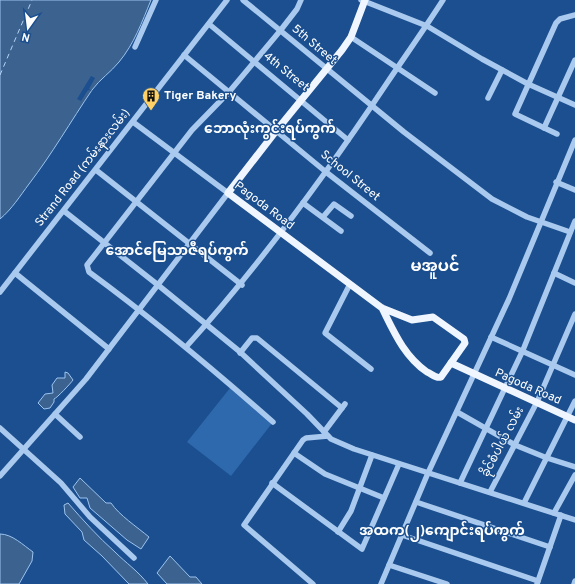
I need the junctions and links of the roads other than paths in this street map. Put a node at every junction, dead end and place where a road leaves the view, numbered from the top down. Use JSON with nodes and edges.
{"nodes":[{"id":1,"x":156,"y":0,"type":"edge"},
{"id":2,"x":226,"y":0,"type":"edge"},
{"id":3,"x":243,"y":0,"type":"edge"},
{"id":4,"x":301,"y":0,"type":"edge"},
{"id":5,"x":364,"y":0,"type":"edge"},
{"id":6,"x":443,"y":0,"type":"edge"},
{"id":7,"x":575,"y":15,"type":"edge"},
{"id":8,"x":209,"y":24,"type":"junction"},
{"id":9,"x":427,"y":26,"type":"junction"},
{"id":10,"x":280,"y":31,"type":"junction"},
{"id":11,"x":351,"y":37,"type":"junction"},
{"id":12,"x":135,"y":47,"type":"dead end"},
{"id":13,"x":184,"y":55,"type":"junction"},
{"id":14,"x":575,"y":60,"type":"edge"},
{"id":15,"x":255,"y":61,"type":"junction"},
{"id":16,"x":397,"y":68,"type":"junction"},
{"id":17,"x":326,"y":70,"type":"junction"},
{"id":18,"x":502,"y":70,"type":"junction"},
{"id":19,"x":528,"y":84,"type":"junction"},
{"id":20,"x":229,"y":92,"type":"junction"},
{"id":21,"x":435,"y":93,"type":"dead end"},
{"id":22,"x":558,"y":97,"type":"junction"},
{"id":23,"x":488,"y":98,"type":"dead end"},
{"id":24,"x":302,"y":99,"type":"junction"},
{"id":25,"x":575,"y":105,"type":"edge"},
{"id":26,"x":372,"y":106,"type":"junction"},
{"id":27,"x":133,"y":122,"type":"junction"},
{"id":28,"x":544,"y":128,"type":"junction"},
{"id":29,"x":276,"y":131,"type":"junction"},
{"id":30,"x":557,"y":134,"type":"dead end"},
{"id":31,"x":348,"y":140,"type":"junction"},
{"id":32,"x":575,"y":140,"type":"edge"},
{"id":33,"x":174,"y":152,"type":"junction"},
{"id":34,"x":96,"y":170,"type":"junction"},
{"id":35,"x":326,"y":172,"type":"junction"},
{"id":36,"x":556,"y":182,"type":"junction"},
{"id":37,"x":575,"y":190,"type":"edge"},
{"id":38,"x":228,"y":193,"type":"junction"},
{"id":39,"x":136,"y":201,"type":"junction"},
{"id":40,"x":303,"y":203,"type":"junction"},
{"id":41,"x":64,"y":211,"type":"junction"},
{"id":42,"x":351,"y":216,"type":"dead end"},
{"id":43,"x":323,"y":217,"type":"junction"},
{"id":44,"x":540,"y":221,"type":"junction"},
{"id":45,"x":575,"y":221,"type":"edge"},
{"id":46,"x":341,"y":231,"type":"dead end"},
{"id":47,"x":570,"y":232,"type":"junction"},
{"id":48,"x":282,"y":233,"type":"junction"},
{"id":49,"x":104,"y":242,"type":"junction"},
{"id":50,"x":190,"y":244,"type":"junction"},
{"id":51,"x":430,"y":253,"type":"dead end"},
{"id":52,"x":15,"y":273,"type":"junction"},
{"id":53,"x":554,"y":273,"type":"junction"},
{"id":54,"x":575,"y":283,"type":"edge"},
{"id":55,"x":242,"y":284,"type":"junction"},
{"id":56,"x":350,"y":284,"type":"junction"},
{"id":57,"x":158,"y":285,"type":"junction"},
{"id":58,"x":0,"y":292,"type":"edge"},
{"id":59,"x":382,"y":308,"type":"junction"},
{"id":60,"x":140,"y":309,"type":"junction"},
{"id":61,"x":575,"y":314,"type":"edge"},
{"id":62,"x":206,"y":325,"type":"junction"},
{"id":63,"x":491,"y":337,"type":"junction"},
{"id":64,"x":186,"y":347,"type":"junction"},
{"id":65,"x":109,"y":349,"type":"junction"},
{"id":66,"x":523,"y":350,"type":"junction"},
{"id":67,"x":240,"y":353,"type":"junction"},
{"id":68,"x":451,"y":362,"type":"junction"},
{"id":69,"x":554,"y":364,"type":"junction"},
{"id":70,"x":371,"y":369,"type":"dead end"},
{"id":71,"x":474,"y":374,"type":"junction"},
{"id":72,"x":575,"y":375,"type":"edge"},
{"id":73,"x":505,"y":388,"type":"junction"},
{"id":74,"x":575,"y":401,"type":"edge"},
{"id":75,"x":537,"y":402,"type":"junction"},
{"id":76,"x":457,"y":412,"type":"junction"},
{"id":77,"x":55,"y":414,"type":"junction"},
{"id":78,"x":572,"y":418,"type":"edge"},
{"id":79,"x":273,"y":422,"type":"dead end"},
{"id":80,"x":0,"y":428,"type":"edge"},
{"id":81,"x":486,"y":428,"type":"junction"},
{"id":82,"x":326,"y":434,"type":"junction"},
{"id":83,"x":80,"y":437,"type":"dead end"},
{"id":84,"x":515,"y":445,"type":"junction"},
{"id":85,"x":24,"y":449,"type":"junction"},
{"id":86,"x":294,"y":453,"type":"junction"},
{"id":87,"x":372,"y":455,"type":"junction"},
{"id":88,"x":547,"y":458,"type":"junction"},
{"id":89,"x":399,"y":464,"type":"junction"},
{"id":90,"x":575,"y":467,"type":"edge"},
{"id":91,"x":428,"y":473,"type":"junction"},
{"id":92,"x":575,"y":475,"type":"edge"},
{"id":93,"x":0,"y":476,"type":"edge"},
{"id":94,"x":272,"y":483,"type":"junction"},
{"id":95,"x":460,"y":483,"type":"junction"},
{"id":96,"x":360,"y":489,"type":"junction"},
{"id":97,"x":490,"y":492,"type":"junction"},
{"id":98,"x":384,"y":498,"type":"junction"},
{"id":99,"x":416,"y":502,"type":"junction"},
{"id":100,"x":524,"y":504,"type":"junction"},
{"id":101,"x":554,"y":513,"type":"junction"},
{"id":102,"x":561,"y":515,"type":"junction"},
{"id":103,"x":575,"y":520,"type":"edge"},
{"id":104,"x":338,"y":532,"type":"junction"},
{"id":105,"x":402,"y":535,"type":"junction"},
{"id":106,"x":550,"y":547,"type":"junction"},
{"id":107,"x":134,"y":558,"type":"dead end"},
{"id":108,"x":389,"y":565,"type":"junction"},
{"id":109,"x":575,"y":581,"type":"edge"},
{"id":110,"x":538,"y":582,"type":"edge"},
{"id":111,"x":313,"y":584,"type":"edge"},
{"id":112,"x":381,"y":584,"type":"edge"},
{"id":113,"x":447,"y":584,"type":"edge"},
{"id":114,"x":574,"y":584,"type":"edge"}],
"edges":[{"from":1,"to":12,"type":"street"},
{"from":2,"to":8,"type":"street","name":"Strand Road (ကမ်းနားလမ်း)"},
{"from":3,"to":10,"type":"street","name":"5th Street"},
{"from":4,"to":10,"type":"street"},
{"from":5,"to":9,"type":"street"},
{"from":5,"to":11,"type":"main road"},
{"from":6,"to":9,"type":"street"},
{"from":7,"to":19,"type":"street"},
{"from":8,"to":13,"type":"street","name":"Strand Road (ကမ်းနားလမ်း)"},
{"from":8,"to":15,"type":"street","name":"4th Street"},
{"from":9,"to":16,"type":"street"},
{"from":9,"to":18,"type":"street"},
{"from":10,"to":15,"type":"street"},
{"from":10,"to":17,"type":"street","name":"5th Street"},
{"from":11,"to":16,"type":"street"},
{"from":11,"to":17,"type":"main road"},
{"from":13,"to":20,"type":"street","name":"School Street"},
{"from":13,"to":27,"type":"street","name":"Strand Road (ကမ်းနားလမ်း)"},
{"from":14,"to":22,"type":"street"},
{"from":15,"to":20,"type":"street"},
{"from":15,"to":24,"type":"street","name":"4th Street"},
{"from":16,"to":21,"type":"street"},
{"from":16,"to":26,"type":"street"},
{"from":17,"to":24,"type":"main road"},
{"from":17,"to":26,"type":"street","name":"5th Street"},
{"from":18,"to":19,"type":"street"},
{"from":18,"to":23,"type":"street"},
{"from":19,"to":22,"type":"street"},
{"from":19,"to":28,"type":"street"},
{"from":20,"to":29,"type":"street","name":"School Street"},
{"from":20,"to":33,"type":"street"},
{"from":22,"to":25,"type":"street"},
{"from":22,"to":28,"type":"street"},
{"from":24,"to":29,"type":"main road"},
{"from":24,"to":31,"type":"street","name":"4th Street"},
{"from":26,"to":31,"type":"street"},
{"from":26,"to":44,"type":"street","name":"5th Street"},
{"from":27,"to":33,"type":"street","name":"Pagoda Road"},
{"from":27,"to":34,"type":"street","name":"Strand Road (ကမ်းနားလမ်း)"},
{"from":28,"to":30,"type":"street"},
{"from":29,"to":35,"type":"street","name":"School Street"},
{"from":29,"to":38,"type":"main road"},
{"from":31,"to":35,"type":"street"},
{"from":32,"to":36,"type":"street"},
{"from":33,"to":38,"type":"street","name":"Pagoda Road"},
{"from":33,"to":39,"type":"street"},
{"from":34,"to":39,"type":"street"},
{"from":34,"to":41,"type":"street","name":"Strand Road (ကမ်းနားလမ်း)"},
{"from":35,"to":40,"type":"street"},
{"from":35,"to":51,"type":"street","name":"School Street"},
{"from":36,"to":37,"type":"street"},
{"from":36,"to":44,"type":"street"},
{"from":38,"to":48,"type":"main road","name":"Pagoda Road"},
{"from":38,"to":50,"type":"street"},
{"from":39,"to":49,"type":"street"},
{"from":39,"to":50,"type":"street"},
{"from":40,"to":43,"type":"street"},
{"from":40,"to":48,"type":"street"},
{"from":41,"to":49,"type":"street"},
{"from":41,"to":52,"type":"street","name":"Strand Road (ကမ်းနားလမ်း)"},
{"from":42,"to":43,"type":"street"},
{"from":43,"to":46,"type":"street"},
{"from":44,"to":47,"type":"street","name":"5th Street"},
{"from":44,"to":63,"type":"street"},
{"from":45,"to":47,"type":"street"},
{"from":47,"to":53,"type":"street"},
{"from":48,"to":55,"type":"street"},
{"from":48,"to":56,"type":"main road","name":"Pagoda Road"},
{"from":49,"to":57,"type":"street"},
{"from":49,"to":60,"type":"street"},
{"from":50,"to":55,"type":"street"},
{"from":50,"to":57,"type":"street"},
{"from":52,"to":58,"type":"street","name":"Strand Road (ကမ်းနားလမ်း)"},
{"from":52,"to":65,"type":"street"},
{"from":53,"to":54,"type":"street"},
{"from":53,"to":66,"type":"street"},
{"from":55,"to":62,"type":"street"},
{"from":56,"to":59,"type":"main road","name":"Pagoda Road"},
{"from":56,"to":70,"type":"street"},
{"from":57,"to":60,"type":"street"},
{"from":57,"to":62,"type":"street"},
{"from":59,"to":68,"type":"main road","name":"Pagoda Road"},
{"from":59,"to":68,"type":"main road","name":"Pagoda Road"},
{"from":60,"to":64,"type":"street"},
{"from":60,"to":65,"type":"street"},
{"from":61,"to":69,"type":"street","name":"ခိုင်စံပါယ် လမ်း"},
{"from":62,"to":64,"type":"street"},
{"from":62,"to":67,"type":"street"},
{"from":63,"to":66,"type":"street"},
{"from":63,"to":71,"type":"street"},
{"from":64,"to":79,"type":"street"},
{"from":65,"to":77,"type":"street"},
{"from":66,"to":69,"type":"street"},
{"from":66,"to":73,"type":"street"},
{"from":67,"to":82,"type":"street"},
{"from":67,"to":82,"type":"street"},
{"from":68,"to":71,"type":"main road","name":"Pagoda Road"},
{"from":69,"to":72,"type":"street"},
{"from":69,"to":75,"type":"street","name":"ခိုင်စံပါယ် လမ်း"},
{"from":71,"to":73,"type":"main road","name":"Pagoda Road"},
{"from":71,"to":76,"type":"street"},
{"from":73,"to":75,"type":"main road","name":"Pagoda Road"},
{"from":73,"to":81,"type":"street"},
{"from":74,"to":78,"type":"street"},
{"from":75,"to":78,"type":"main road","name":"Pagoda Road"},
{"from":75,"to":84,"type":"street","name":"ခိုင်စံပါယ် လမ်း"},
{"from":76,"to":81,"type":"street"},
{"from":76,"to":91,"type":"street"},
{"from":77,"to":83,"type":"street"},
{"from":77,"to":85,"type":"street"},
{"from":78,"to":88,"type":"street"},
{"from":80,"to":85,"type":"street"},
{"from":81,"to":84,"type":"street"},
{"from":81,"to":95,"type":"street"},
{"from":82,"to":86,"type":"street"},
{"from":82,"to":87,"type":"street"},
{"from":84,"to":88,"type":"street"},
{"from":84,"to":97,"type":"street","name":"ခိုင်စံပါယ် လမ်း"},
{"from":85,"to":93,"type":"street"},
{"from":85,"to":107,"type":"street"},
{"from":86,"to":94,"type":"street"},
{"from":86,"to":96,"type":"street"},
{"from":87,"to":89,"type":"street"},
{"from":87,"to":96,"type":"street"},
{"from":88,"to":90,"type":"street"},
{"from":88,"to":100,"type":"street"},
{"from":89,"to":91,"type":"street"},
{"from":89,"to":98,"type":"street"},
{"from":91,"to":95,"type":"street"},
{"from":91,"to":99,"type":"street"},
{"from":92,"to":101,"type":"street"},
{"from":94,"to":104,"type":"street"},
{"from":94,"to":111,"type":"street"},
{"from":95,"to":97,"type":"street"},
{"from":96,"to":98,"type":"street"},
{"from":96,"to":104,"type":"street"},
{"from":97,"to":100,"type":"street"},
{"from":98,"to":104,"type":"street"},
{"from":99,"to":105,"type":"street"},
{"from":99,"to":106,"type":"street"},
{"from":100,"to":101,"type":"street"},
{"from":101,"to":102,"type":"street"},
{"from":102,"to":103,"type":"street"},
{"from":102,"to":106,"type":"street"},
{"from":105,"to":108,"type":"street"},
{"from":105,"to":110,"type":"street"},
{"from":106,"to":110,"type":"street"},
{"from":108,"to":112,"type":"street"},
{"from":108,"to":113,"type":"street"},
{"from":109,"to":114,"type":"street"}]}
